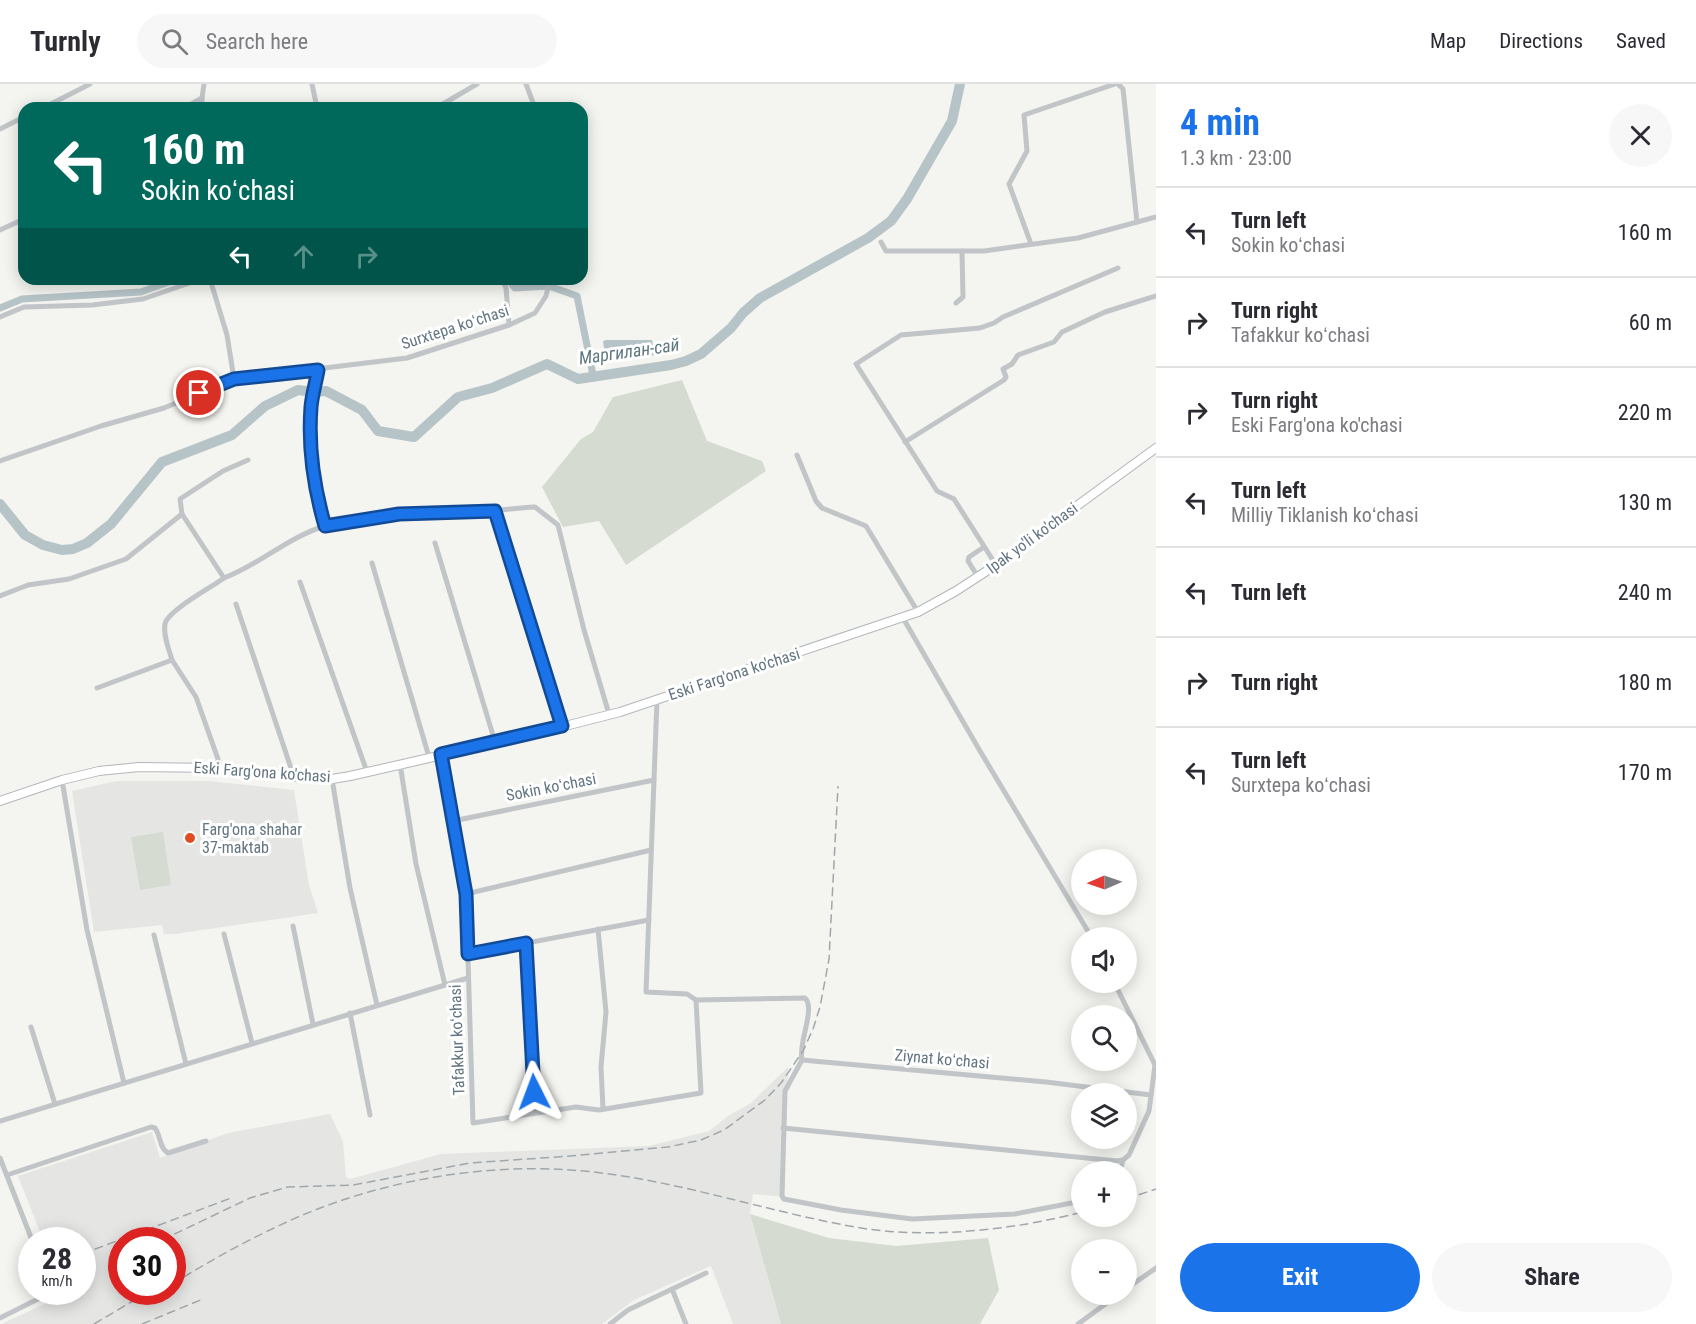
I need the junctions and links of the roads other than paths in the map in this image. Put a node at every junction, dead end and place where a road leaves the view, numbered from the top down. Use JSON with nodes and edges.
{"nodes":[{"id":1,"x":90,"y":84,"type":"edge"},
{"id":2,"x":204,"y":84,"type":"edge"},
{"id":3,"x":312,"y":84,"type":"edge"},
{"id":4,"x":477,"y":84,"type":"edge"},
{"id":5,"x":526,"y":84,"type":"edge"},
{"id":6,"x":1117,"y":84,"type":"edge"},
{"id":7,"x":202,"y":98,"type":"junction"},
{"id":8,"x":55,"y":102,"type":"edge"},
{"id":9,"x":195,"y":102,"type":"edge"},
{"id":10,"x":202,"y":102,"type":"edge"},
{"id":11,"x":316,"y":102,"type":"edge"},
{"id":12,"x":446,"y":102,"type":"edge"},
{"id":13,"x":533,"y":102,"type":"edge"},
{"id":14,"x":18,"y":120,"type":"edge"},
{"id":15,"x":0,"y":129,"type":"edge"},
{"id":16,"x":1156,"y":217,"type":"edge"},
{"id":17,"x":18,"y":222,"type":"edge"},
{"id":18,"x":1137,"y":222,"type":"junction"},
{"id":19,"x":0,"y":230,"type":"edge"},
{"id":20,"x":881,"y":242,"type":"dead end"},
{"id":21,"x":1031,"y":244,"type":"junction"},
{"id":22,"x":962,"y":251,"type":"junction"},
{"id":23,"x":1118,"y":268,"type":"dead end"},
{"id":24,"x":183,"y":285,"type":"edge"},
{"id":25,"x":212,"y":285,"type":"edge"},
{"id":26,"x":505,"y":285,"type":"edge"},
{"id":27,"x":549,"y":285,"type":"edge"},
{"id":28,"x":1156,"y":296,"type":"edge"},
{"id":29,"x":957,"y":303,"type":"dead end"},
{"id":30,"x":0,"y":317,"type":"edge"},
{"id":31,"x":509,"y":325,"type":"junction"},
{"id":32,"x":318,"y":370,"type":"junction"},
{"id":33,"x":234,"y":379,"type":"junction"},
{"id":34,"x":905,"y":442,"type":"junction"},
{"id":35,"x":1156,"y":448,"type":"edge"},
{"id":36,"x":797,"y":455,"type":"dead end"},
{"id":37,"x":0,"y":460,"type":"edge"},
{"id":38,"x":248,"y":460,"type":"dead end"},
{"id":39,"x":495,"y":511,"type":"junction"},
{"id":40,"x":182,"y":514,"type":"junction"},
{"id":41,"x":325,"y":526,"type":"junction"},
{"id":42,"x":435,"y":543,"type":"dead end"},
{"id":43,"x":984,"y":547,"type":"junction"},
{"id":44,"x":372,"y":563,"type":"dead end"},
{"id":45,"x":996,"y":565,"type":"junction"},
{"id":46,"x":978,"y":577,"type":"junction"},
{"id":47,"x":224,"y":578,"type":"junction"},
{"id":48,"x":300,"y":582,"type":"dead end"},
{"id":49,"x":0,"y":596,"type":"edge"},
{"id":50,"x":236,"y":604,"type":"dead end"},
{"id":51,"x":918,"y":612,"type":"junction"},
{"id":52,"x":903,"y":618,"type":"junction"},
{"id":53,"x":172,"y":660,"type":"junction"},
{"id":54,"x":97,"y":688,"type":"dead end"},
{"id":55,"x":657,"y":700,"type":"junction"},
{"id":56,"x":609,"y":714,"type":"junction"},
{"id":57,"x":562,"y":726,"type":"junction"},
{"id":58,"x":495,"y":742,"type":"junction"},
{"id":59,"x":441,"y":754,"type":"junction"},
{"id":60,"x":429,"y":757,"type":"junction"},
{"id":61,"x":400,"y":764,"type":"junction"},
{"id":62,"x":218,"y":768,"type":"junction"},
{"id":63,"x":367,"y":772,"type":"junction"},
{"id":64,"x":294,"y":777,"type":"junction"},
{"id":65,"x":332,"y":779,"type":"junction"},
{"id":66,"x":62,"y":780,"type":"junction"},
{"id":67,"x":654,"y":780,"type":"junction"},
{"id":68,"x":0,"y":801,"type":"edge"},
{"id":69,"x":453,"y":821,"type":"junction"},
{"id":70,"x":651,"y":850,"type":"junction"},
{"id":71,"x":466,"y":894,"type":"junction"},
{"id":72,"x":649,"y":920,"type":"junction"},
{"id":73,"x":293,"y":926,"type":"dead end"},
{"id":74,"x":1086,"y":927,"type":"edge"},
{"id":75,"x":598,"y":929,"type":"junction"},
{"id":76,"x":224,"y":934,"type":"dead end"},
{"id":77,"x":154,"y":935,"type":"dead end"},
{"id":78,"x":526,"y":943,"type":"junction"},
{"id":79,"x":468,"y":954,"type":"junction"},
{"id":80,"x":468,"y":978,"type":"junction"},
{"id":81,"x":445,"y":985,"type":"junction"},
{"id":82,"x":1119,"y":993,"type":"edge"},
{"id":83,"x":696,"y":1000,"type":"junction"},
{"id":84,"x":377,"y":1005,"type":"junction"},
{"id":85,"x":350,"y":1013,"type":"junction"},
{"id":86,"x":313,"y":1024,"type":"junction"},
{"id":87,"x":31,"y":1027,"type":"dead end"},
{"id":88,"x":252,"y":1043,"type":"junction"},
{"id":89,"x":802,"y":1060,"type":"junction"},
{"id":90,"x":186,"y":1064,"type":"junction"},
{"id":91,"x":1155,"y":1066,"type":"edge"},
{"id":92,"x":123,"y":1083,"type":"junction"},
{"id":93,"x":1151,"y":1095,"type":"junction"},
{"id":94,"x":54,"y":1104,"type":"junction"},
{"id":95,"x":603,"y":1109,"type":"junction"},
{"id":96,"x":535,"y":1113,"type":"junction"},
{"id":97,"x":370,"y":1115,"type":"dead end"},
{"id":98,"x":0,"y":1121,"type":"edge"},
{"id":99,"x":783,"y":1128,"type":"junction"},
{"id":100,"x":206,"y":1141,"type":"dead end"},
{"id":101,"x":0,"y":1158,"type":"edge"},
{"id":102,"x":1123,"y":1160,"type":"joint"},
{"id":103,"x":7,"y":1175,"type":"junction"},
{"id":104,"x":1071,"y":1203,"type":"edge"},
{"id":105,"x":27,"y":1227,"type":"edge"},
{"id":106,"x":1156,"y":1268,"type":"edge"},
{"id":107,"x":706,"y":1273,"type":"dead end"},
{"id":108,"x":1137,"y":1281,"type":"edge"},
{"id":109,"x":672,"y":1289,"type":"junction"},
{"id":110,"x":26,"y":1305,"type":"edge"},
{"id":111,"x":1104,"y":1305,"type":"edge"},
{"id":112,"x":0,"y":1318,"type":"edge"},
{"id":113,"x":610,"y":1324,"type":"edge"},
{"id":114,"x":686,"y":1324,"type":"edge"},
{"id":115,"x":1078,"y":1324,"type":"edge"}],
"edges":[{"from":1,"to":8,"type":"street"},
{"from":2,"to":7,"type":"street"},
{"from":3,"to":11,"type":"street"},
{"from":4,"to":12,"type":"street"},
{"from":5,"to":13,"type":"street"},
{"from":6,"to":18,"type":"street"},
{"from":6,"to":21,"type":"street"},
{"from":7,"to":9,"type":"street"},
{"from":7,"to":10,"type":"street"},
{"from":14,"to":15,"type":"street"},
{"from":16,"to":18,"type":"street"},
{"from":17,"to":19,"type":"street"},
{"from":18,"to":21,"type":"street"},
{"from":20,"to":22,"type":"street"},
{"from":21,"to":22,"type":"street"},
{"from":22,"to":29,"type":"street"},
{"from":23,"to":34,"type":"street"},
{"from":24,"to":30,"type":"street"},
{"from":25,"to":33,"type":"street"},
{"from":26,"to":31,"type":"street"},
{"from":27,"to":31,"type":"street","name":"Surxtepa koʻchasi"},
{"from":28,"to":34,"type":"street"},
{"from":31,"to":32,"type":"street","name":"Surxtepa koʻchasi"},
{"from":32,"to":33,"type":"street","name":"Surxtepa koʻchasi"},
{"from":32,"to":41,"type":"street"},
{"from":33,"to":37,"type":"street","name":"Surxtepa koʻchasi"},
{"from":34,"to":43,"type":"street"},
{"from":35,"to":45,"type":"main road","name":"Ipak yo'li ko'chasi"},
{"from":36,"to":51,"type":"street"},
{"from":38,"to":40,"type":"street"},
{"from":39,"to":41,"type":"street"},
{"from":39,"to":56,"type":"street"},
{"from":39,"to":57,"type":"street"},
{"from":40,"to":47,"type":"street"},
{"from":40,"to":49,"type":"street"},
{"from":41,"to":47,"type":"street"},
{"from":42,"to":58,"type":"street"},
{"from":43,"to":45,"type":"street"},
{"from":43,"to":46,"type":"street"},
{"from":44,"to":60,"type":"street"},
{"from":45,"to":46,"type":"main road","name":"Ipak yo'li ko'chasi"},
{"from":46,"to":51,"type":"main road","name":"Ipak yo'li ko'chasi"},
{"from":47,"to":53,"type":"street"},
{"from":48,"to":63,"type":"street"},
{"from":50,"to":64,"type":"street"},
{"from":51,"to":52,"type":"main road","name":"Ipak yo'li ko'chasi"},
{"from":52,"to":55,"type":"main road","name":"Eski Farg'ona ko'chasi"},
{"from":52,"to":74,"type":"street"},
{"from":53,"to":54,"type":"street"},
{"from":53,"to":62,"type":"street"},
{"from":55,"to":56,"type":"main road","name":"Eski Farg'ona ko'chasi"},
{"from":55,"to":67,"type":"street"},
{"from":56,"to":57,"type":"main road","name":"Eski Farg'ona ko'chasi"},
{"from":57,"to":58,"type":"main road","name":"Eski Farg'ona ko'chasi"},
{"from":58,"to":59,"type":"main road","name":"Eski Farg'ona ko'chasi"},
{"from":59,"to":60,"type":"main road","name":"Eski Farg'ona ko'chasi"},
{"from":59,"to":69,"type":"street","name":"Tafakkur koʻchasi"},
{"from":60,"to":61,"type":"main road","name":"Eski Farg'ona ko'chasi"},
{"from":61,"to":63,"type":"main road","name":"Eski Farg'ona ko'chasi"},
{"from":61,"to":81,"type":"street"},
{"from":62,"to":64,"type":"main road","name":"Eski Farg'ona ko'chasi"},
{"from":62,"to":66,"type":"main road","name":"Eski Farg'ona ko'chasi"},
{"from":63,"to":65,"type":"main road","name":"Eski Farg'ona ko'chasi"},
{"from":64,"to":65,"type":"main road","name":"Eski Farg'ona ko'chasi"},
{"from":65,"to":84,"type":"street"},
{"from":66,"to":68,"type":"main road","name":"Eski Farg'ona ko'chasi"},
{"from":66,"to":92,"type":"street"},
{"from":67,"to":69,"type":"street","name":"Sokin koʻchasi"},
{"from":67,"to":70,"type":"street"},
{"from":69,"to":71,"type":"street","name":"Tafakkur koʻchasi"},
{"from":70,"to":71,"type":"street"},
{"from":70,"to":72,"type":"street"},
{"from":71,"to":79,"type":"street","name":"Tafakkur koʻchasi"},
{"from":72,"to":75,"type":"street"},
{"from":72,"to":83,"type":"street"},
{"from":73,"to":86,"type":"street"},
{"from":75,"to":78,"type":"street"},
{"from":75,"to":95,"type":"street"},
{"from":76,"to":88,"type":"street"},
{"from":77,"to":90,"type":"street"},
{"from":78,"to":79,"type":"street"},
{"from":78,"to":96,"type":"street"},
{"from":79,"to":80,"type":"street","name":"Tafakkur koʻchasi"},
{"from":80,"to":81,"type":"street"},
{"from":80,"to":96,"type":"street","name":"Tafakkur koʻchasi"},
{"from":81,"to":84,"type":"street"},
{"from":82,"to":91,"type":"street"},
{"from":83,"to":89,"type":"street"},
{"from":83,"to":95,"type":"street"},
{"from":84,"to":85,"type":"street"},
{"from":85,"to":86,"type":"street"},
{"from":85,"to":97,"type":"street"},
{"from":86,"to":88,"type":"street"},
{"from":87,"to":94,"type":"street"},
{"from":88,"to":90,"type":"street"},
{"from":89,"to":93,"type":"street","name":"Ziynat koʻchasi"},
{"from":89,"to":99,"type":"street"},
{"from":90,"to":92,"type":"street"},
{"from":91,"to":93,"type":"street"},
{"from":92,"to":94,"type":"street"},
{"from":93,"to":102,"type":"street"},
{"from":94,"to":98,"type":"street"},
{"from":95,"to":96,"type":"street","name":"Tafakkur koʻchasi"},
{"from":99,"to":102,"type":"street"},
{"from":99,"to":104,"type":"street"},
{"from":100,"to":103,"type":"street"},
{"from":101,"to":103,"type":"street"},
{"from":103,"to":105,"type":"street"},
{"from":106,"to":108,"type":"street"},
{"from":107,"to":109,"type":"street"},
{"from":109,"to":113,"type":"street"},
{"from":109,"to":114,"type":"street"},
{"from":110,"to":112,"type":"street"},
{"from":111,"to":115,"type":"street"}]}
